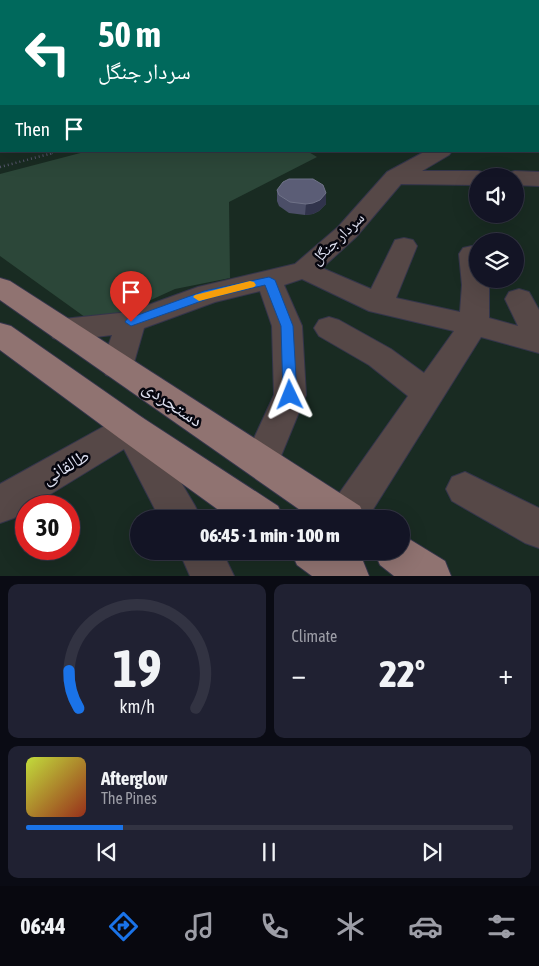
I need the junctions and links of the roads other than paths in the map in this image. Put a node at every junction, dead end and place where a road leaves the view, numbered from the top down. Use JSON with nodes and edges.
{"nodes":[{"id":1,"x":440,"y":152,"type":"edge"},
{"id":2,"x":395,"y":177,"type":"junction"},
{"id":3,"x":469,"y":178,"type":"edge"},
{"id":4,"x":527,"y":178,"type":"edge"},
{"id":5,"x":539,"y":197,"type":"edge"},
{"id":6,"x":404,"y":246,"type":"dead end"},
{"id":7,"x":304,"y":270,"type":"junction"},
{"id":8,"x":269,"y":280,"type":"junction"},
{"id":9,"x":0,"y":287,"type":"edge"},
{"id":10,"x":476,"y":288,"type":"edge"},
{"id":11,"x":519,"y":299,"type":"dead end"},
{"id":12,"x":379,"y":304,"type":"junction"},
{"id":13,"x":131,"y":322,"type":"junction"},
{"id":14,"x":474,"y":325,"type":"junction"},
{"id":15,"x":330,"y":328,"type":"dead end"},
{"id":16,"x":63,"y":330,"type":"junction"},
{"id":17,"x":0,"y":334,"type":"edge"},
{"id":18,"x":539,"y":338,"type":"edge"},
{"id":19,"x":539,"y":342,"type":"edge"},
{"id":20,"x":117,"y":366,"type":"junction"},
{"id":21,"x":428,"y":394,"type":"junction"},
{"id":22,"x":131,"y":428,"type":"junction"},
{"id":23,"x":262,"y":462,"type":"junction"},
{"id":24,"x":465,"y":489,"type":"dead end"},
{"id":25,"x":0,"y":505,"type":"edge"},
{"id":26,"x":176,"y":510,"type":"edge"},
{"id":27,"x":251,"y":510,"type":"edge"},
{"id":28,"x":333,"y":510,"type":"edge"},
{"id":29,"x":350,"y":510,"type":"edge"},
{"id":30,"x":539,"y":529,"type":"edge"},
{"id":31,"x":204,"y":560,"type":"edge"},
{"id":32,"x":324,"y":560,"type":"edge"},
{"id":33,"x":407,"y":560,"type":"edge"},
{"id":34,"x":213,"y":576,"type":"edge"},
{"id":35,"x":348,"y":576,"type":"edge"},
{"id":36,"x":430,"y":576,"type":"edge"}],
"edges":[{"from":1,"to":2,"type":"street","name":"سردار جنگل"},
{"from":2,"to":3,"type":"street"},
{"from":2,"to":7,"type":"street","name":"سردار جنگل"},
{"from":4,"to":5,"type":"street"},
{"from":6,"to":12,"type":"street"},
{"from":7,"to":8,"type":"street","name":"سردار جنگل"},
{"from":7,"to":12,"type":"street"},
{"from":8,"to":13,"type":"street","name":"سردار جنگل"},
{"from":8,"to":23,"type":"street"},
{"from":9,"to":16,"type":"main road","name":"دستجردی"},
{"from":10,"to":14,"type":"street"},
{"from":11,"to":18,"type":"street"},
{"from":12,"to":14,"type":"street"},
{"from":13,"to":16,"type":"street","name":"سردار جنگل"},
{"from":13,"to":20,"type":"street"},
{"from":14,"to":19,"type":"street"},
{"from":14,"to":21,"type":"street"},
{"from":15,"to":21,"type":"street"},
{"from":16,"to":20,"type":"main road","name":"دستجردی"},
{"from":17,"to":22,"type":"main road"},
{"from":20,"to":23,"type":"main road","name":"دستجردی"},
{"from":21,"to":29,"type":"street"},
{"from":22,"to":25,"type":"street","name":"طالقانی"},
{"from":22,"to":26,"type":"street"},
{"from":22,"to":27,"type":"main road"},
{"from":23,"to":28,"type":"main road","name":"دستجردی"},
{"from":24,"to":30,"type":"street"},
{"from":31,"to":34,"type":"street"},
{"from":32,"to":35,"type":"main road"},
{"from":33,"to":36,"type":"main road"}]}
